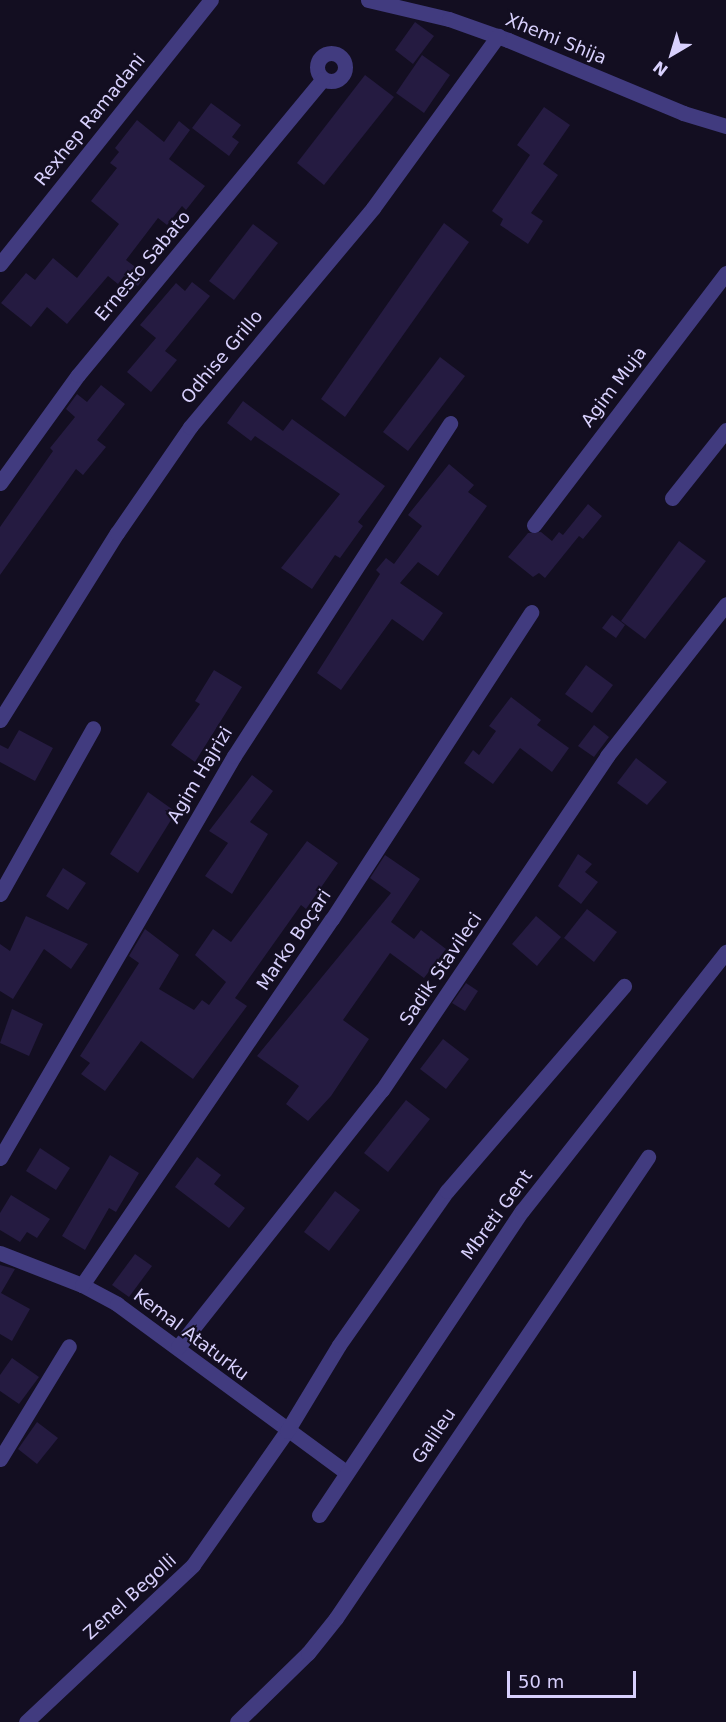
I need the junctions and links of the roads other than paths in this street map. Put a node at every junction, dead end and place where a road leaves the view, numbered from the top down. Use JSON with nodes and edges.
{"nodes":[{"id":1,"x":211,"y":0,"type":"edge"},
{"id":2,"x":369,"y":0,"type":"edge"},
{"id":3,"x":498,"y":36,"type":"junction"},
{"id":4,"x":323,"y":78,"type":"dead end"},
{"id":5,"x":726,"y":126,"type":"edge"},
{"id":6,"x":0,"y":264,"type":"edge"},
{"id":7,"x":726,"y":273,"type":"edge"},
{"id":8,"x":450,"y":423,"type":"dead end"},
{"id":9,"x":726,"y":430,"type":"edge"},
{"id":10,"x":0,"y":483,"type":"edge"},
{"id":11,"x":672,"y":498,"type":"dead end"},
{"id":12,"x":534,"y":525,"type":"dead end"},
{"id":13,"x":726,"y":604,"type":"edge"},
{"id":14,"x":531,"y":612,"type":"dead end"},
{"id":15,"x":0,"y":720,"type":"edge"},
{"id":16,"x":93,"y":728,"type":"dead end"},
{"id":17,"x":0,"y":894,"type":"edge"},
{"id":18,"x":726,"y":952,"type":"edge"},
{"id":19,"x":624,"y":986,"type":"dead end"},
{"id":20,"x":648,"y":1157,"type":"dead end"},
{"id":21,"x":0,"y":1158,"type":"edge"},
{"id":22,"x":0,"y":1253,"type":"edge"},
{"id":23,"x":82,"y":1285,"type":"junction"},
{"id":24,"x":69,"y":1346,"type":"dead end"},
{"id":25,"x":178,"y":1347,"type":"junction"},
{"id":26,"x":287,"y":1431,"type":"junction"},
{"id":27,"x":0,"y":1459,"type":"edge"},
{"id":28,"x":346,"y":1472,"type":"junction"},
{"id":29,"x":319,"y":1515,"type":"dead end"},
{"id":30,"x":26,"y":1722,"type":"edge"},
{"id":31,"x":237,"y":1722,"type":"edge"}],
"edges":[{"from":1,"to":6,"type":"street","name":"Rexhep Ramadani"},
{"from":2,"to":3,"type":"street","name":"Xhemi Shija"},
{"from":3,"to":5,"type":"street","name":"Xhemi Shija"},
{"from":3,"to":15,"type":"street","name":"Odhise Grillo"},
{"from":4,"to":10,"type":"street","name":"Ernesto Sabato"},
{"from":7,"to":12,"type":"street","name":"Agim Muja"},
{"from":8,"to":21,"type":"street","name":"Agim Hajrizi"},
{"from":9,"to":11,"type":"street"},
{"from":13,"to":25,"type":"street","name":"Sadik Stavileci"},
{"from":14,"to":23,"type":"street","name":"Marko Boçari"},
{"from":16,"to":17,"type":"street"},
{"from":18,"to":28,"type":"street","name":"Mbreti Gent"},
{"from":19,"to":26,"type":"street"},
{"from":20,"to":31,"type":"street","name":"Galileu"},
{"from":22,"to":23,"type":"street","name":"Kemal Ataturku"},
{"from":23,"to":25,"type":"street","name":"Kemal Ataturku"},
{"from":24,"to":27,"type":"street"},
{"from":25,"to":26,"type":"street","name":"Kemal Ataturku"},
{"from":26,"to":28,"type":"street","name":"Kemal Ataturku"},
{"from":26,"to":30,"type":"street","name":"Zenel Begolli"},
{"from":28,"to":29,"type":"street","name":"Mbreti Gent"}]}
